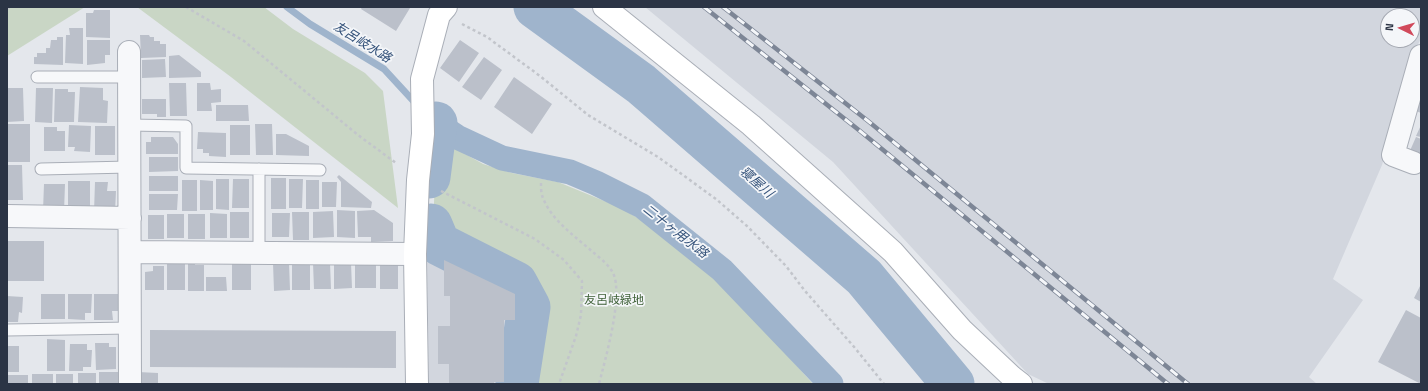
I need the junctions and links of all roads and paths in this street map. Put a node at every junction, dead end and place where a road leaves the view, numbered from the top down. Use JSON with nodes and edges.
{"nodes":[{"id":1,"x":10,"y":7,"type":"edge"},
{"id":2,"x":604,"y":7,"type":"edge"},
{"id":3,"x":7,"y":9,"type":"edge"},
{"id":4,"x":438,"y":10,"type":"edge"},
{"id":5,"x":128,"y":52,"type":"dead end"},
{"id":6,"x":1420,"y":60,"type":"edge"},
{"id":7,"x":36,"y":77,"type":"dead end"},
{"id":8,"x":129,"y":77,"type":"junction"},
{"id":9,"x":129,"y":125,"type":"junction"},
{"id":10,"x":1414,"y":163,"type":"dead end"},
{"id":11,"x":129,"y":167,"type":"junction"},
{"id":12,"x":41,"y":169,"type":"dead end"},
{"id":13,"x":259,"y":169,"type":"junction"},
{"id":14,"x":320,"y":170,"type":"dead end"},
{"id":15,"x":541,"y":183,"type":"dead end"},
{"id":16,"x":7,"y":216,"type":"edge"},
{"id":17,"x":130,"y":218,"type":"junction"},
{"id":18,"x":130,"y":252,"type":"junction"},
{"id":19,"x":259,"y":253,"type":"junction"},
{"id":20,"x":415,"y":254,"type":"junction"},
{"id":21,"x":130,"y":328,"type":"junction"},
{"id":22,"x":7,"y":330,"type":"edge"},
{"id":23,"x":130,"y":384,"type":"edge"},
{"id":24,"x":417,"y":384,"type":"edge"},
{"id":25,"x":599,"y":384,"type":"edge"},
{"id":26,"x":884,"y":384,"type":"edge"},
{"id":27,"x":1021,"y":384,"type":"edge"}],
"edges":[{"from":1,"to":3,"type":"path"},
{"from":2,"to":27,"type":"street"},
{"from":4,"to":20,"type":"street"},
{"from":4,"to":26,"type":"path"},
{"from":5,"to":8,"type":"street"},
{"from":6,"to":10,"type":"street"},
{"from":7,"to":8,"type":"lane"},
{"from":8,"to":9,"type":"street"},
{"from":9,"to":11,"type":"street"},
{"from":9,"to":13,"type":"lane"},
{"from":11,"to":12,"type":"lane"},
{"from":11,"to":17,"type":"street"},
{"from":13,"to":14,"type":"lane"},
{"from":13,"to":19,"type":"lane"},
{"from":15,"to":25,"type":"path"},
{"from":16,"to":17,"type":"street"},
{"from":17,"to":18,"type":"street"},
{"from":18,"to":19,"type":"street"},
{"from":18,"to":21,"type":"street"},
{"from":19,"to":20,"type":"street"},
{"from":20,"to":24,"type":"street"},
{"from":21,"to":22,"type":"lane"},
{"from":21,"to":23,"type":"street"}]}
